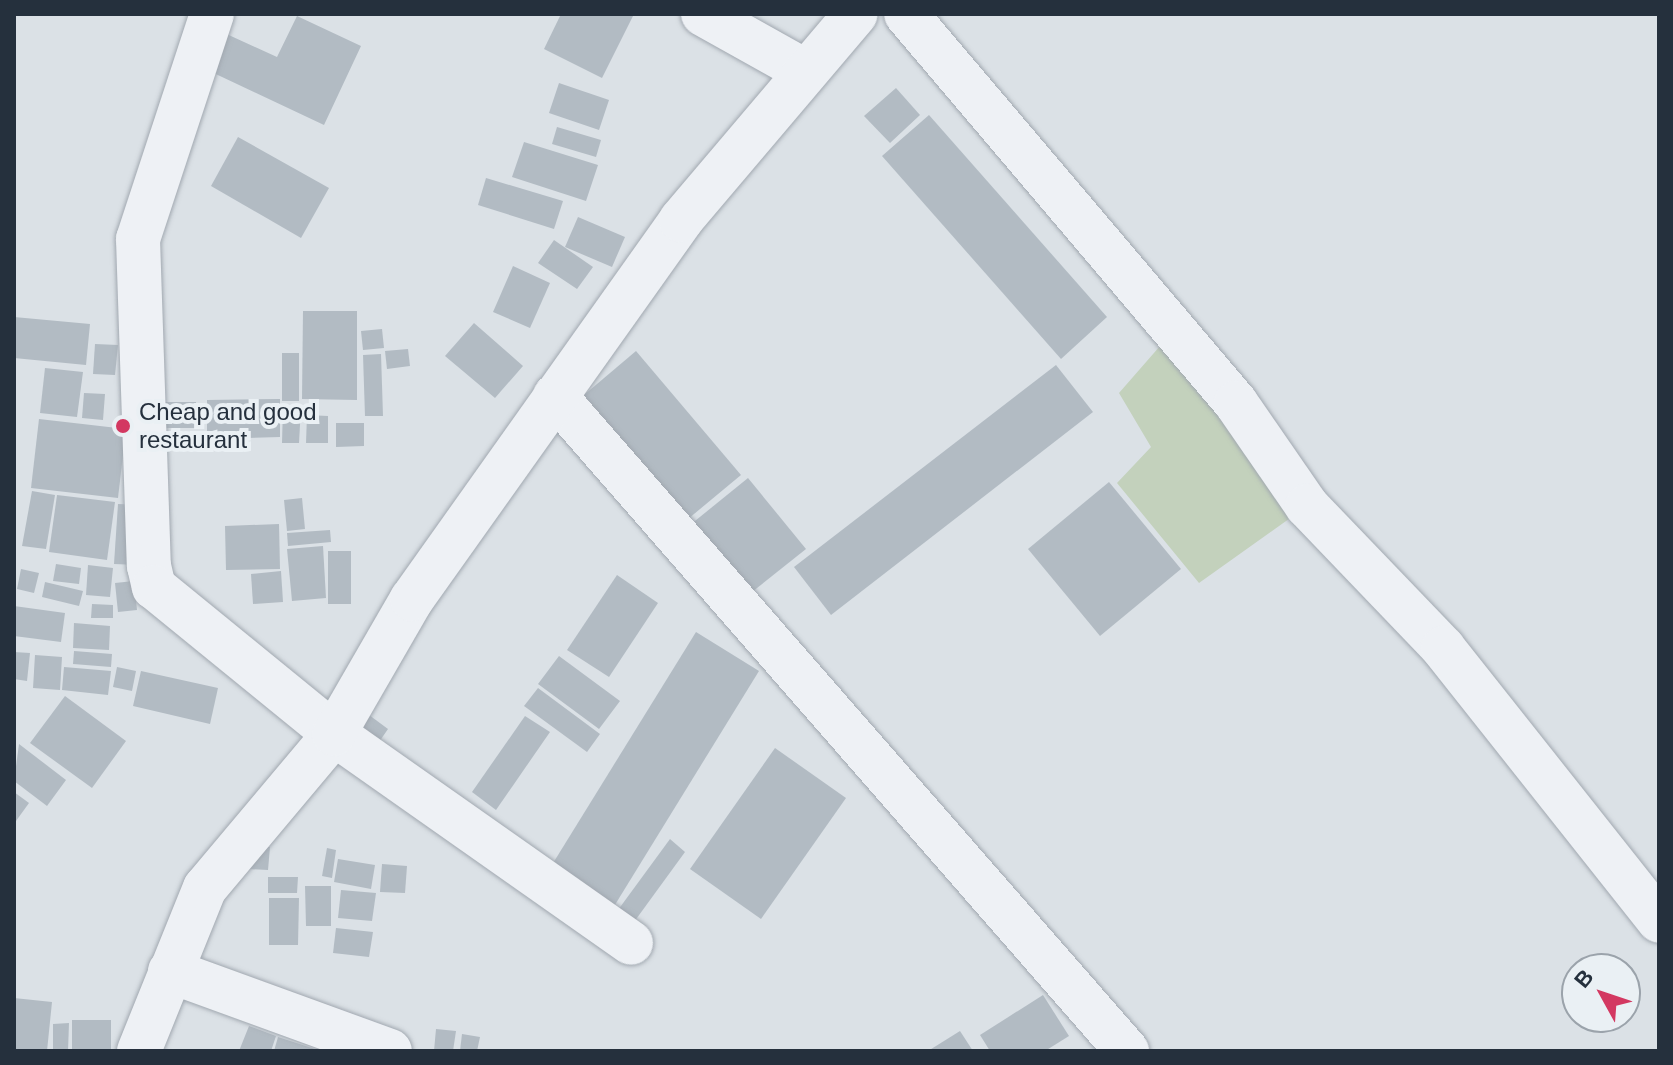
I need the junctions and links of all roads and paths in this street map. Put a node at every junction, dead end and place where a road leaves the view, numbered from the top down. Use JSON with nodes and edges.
{"nodes":[{"id":1,"x":212,"y":14,"type":"edge"},
{"id":2,"x":703,"y":14,"type":"edge"},
{"id":3,"x":856,"y":14,"type":"edge"},
{"id":4,"x":906,"y":14,"type":"edge"},
{"id":5,"x":803,"y":70,"type":"junction"},
{"id":6,"x":555,"y":396,"type":"junction"},
{"id":7,"x":334,"y":734,"type":"junction"},
{"id":8,"x":1659,"y":921,"type":"edge"},
{"id":9,"x":631,"y":943,"type":"dead end"},
{"id":10,"x":170,"y":971,"type":"junction"},
{"id":11,"x":139,"y":1051,"type":"edge"},
{"id":12,"x":390,"y":1051,"type":"edge"},
{"id":13,"x":1127,"y":1051,"type":"edge"}],
"edges":[{"from":1,"to":7,"type":"street"},
{"from":2,"to":5,"type":"street"},
{"from":3,"to":5,"type":"street"},
{"from":4,"to":8,"type":"street"},
{"from":5,"to":6,"type":"street"},
{"from":6,"to":7,"type":"street"},
{"from":6,"to":13,"type":"street"},
{"from":7,"to":9,"type":"street"},
{"from":7,"to":10,"type":"street"},
{"from":10,"to":11,"type":"street"},
{"from":10,"to":12,"type":"street"}]}
